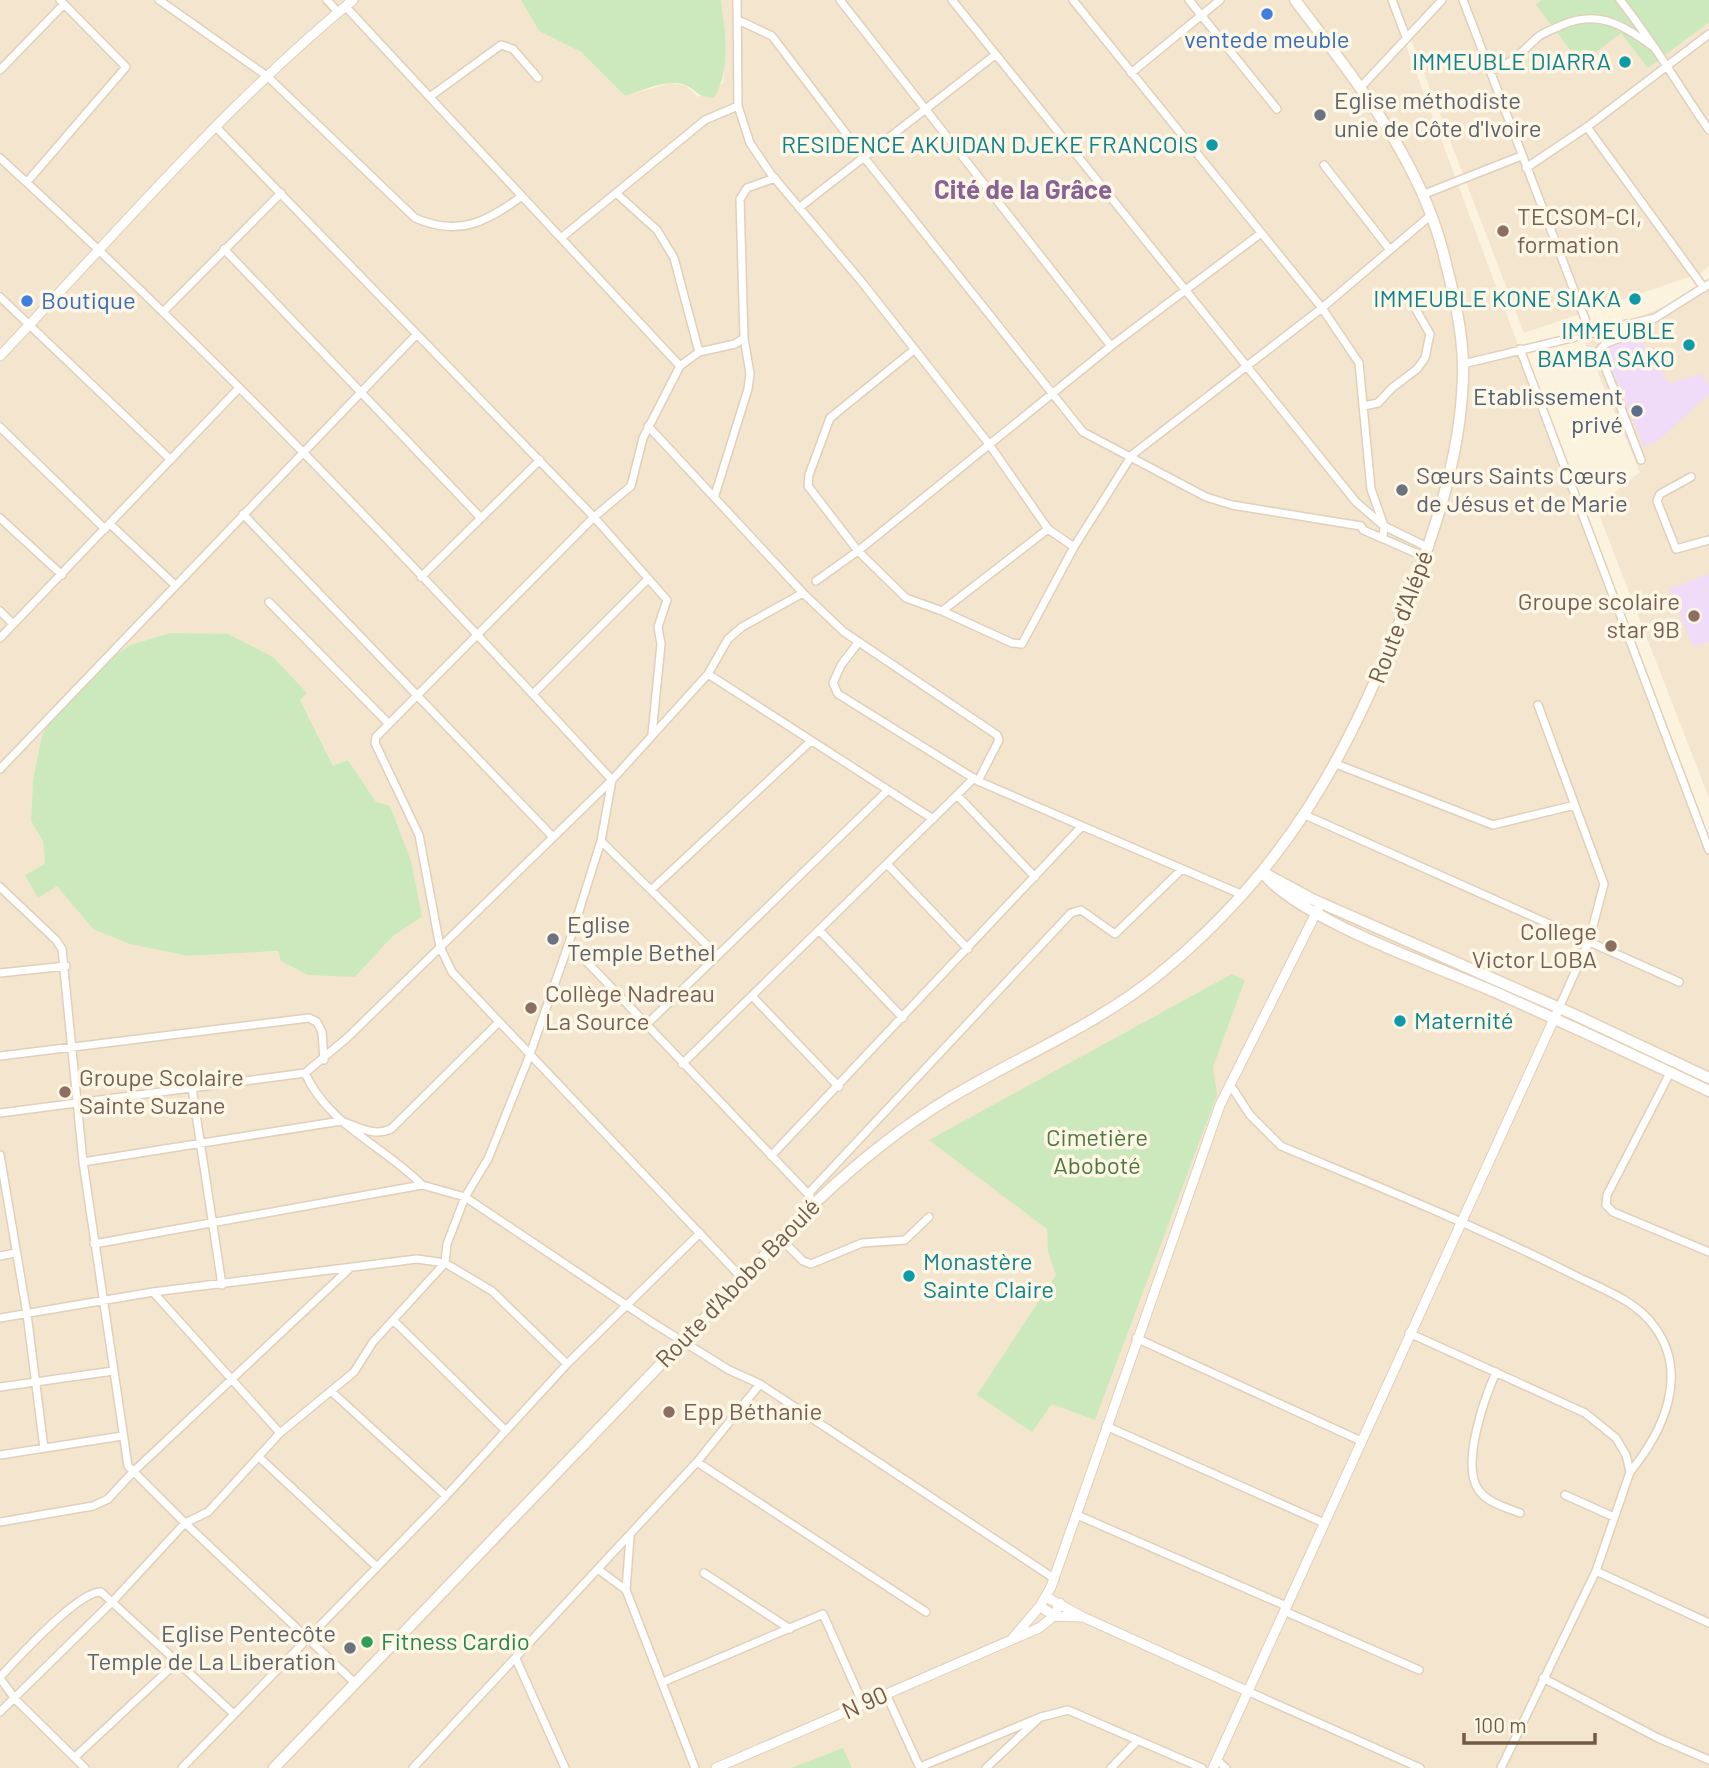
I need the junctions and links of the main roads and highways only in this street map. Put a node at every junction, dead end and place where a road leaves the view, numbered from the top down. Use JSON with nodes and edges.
{"nodes":[{"id":1,"x":1295,"y":0,"type":"edge"},
{"id":2,"x":1263,"y":873,"type":"junction"},
{"id":3,"x":1557,"y":1013,"type":"junction"},
{"id":4,"x":1709,"y":1078,"type":"edge"},
{"id":5,"x":1709,"y":1091,"type":"edge"},
{"id":6,"x":274,"y":1768,"type":"edge"}],
"edges":[{"from":1,"to":2,"type":"main road","name":"Route d'Alépé"},
{"from":2,"to":3,"type":"main road"},
{"from":2,"to":6,"type":"main road","name":"Route d'Abobo Baoulé"},
{"from":3,"to":4,"type":"main road"},
{"from":3,"to":5,"type":"main road"}]}
